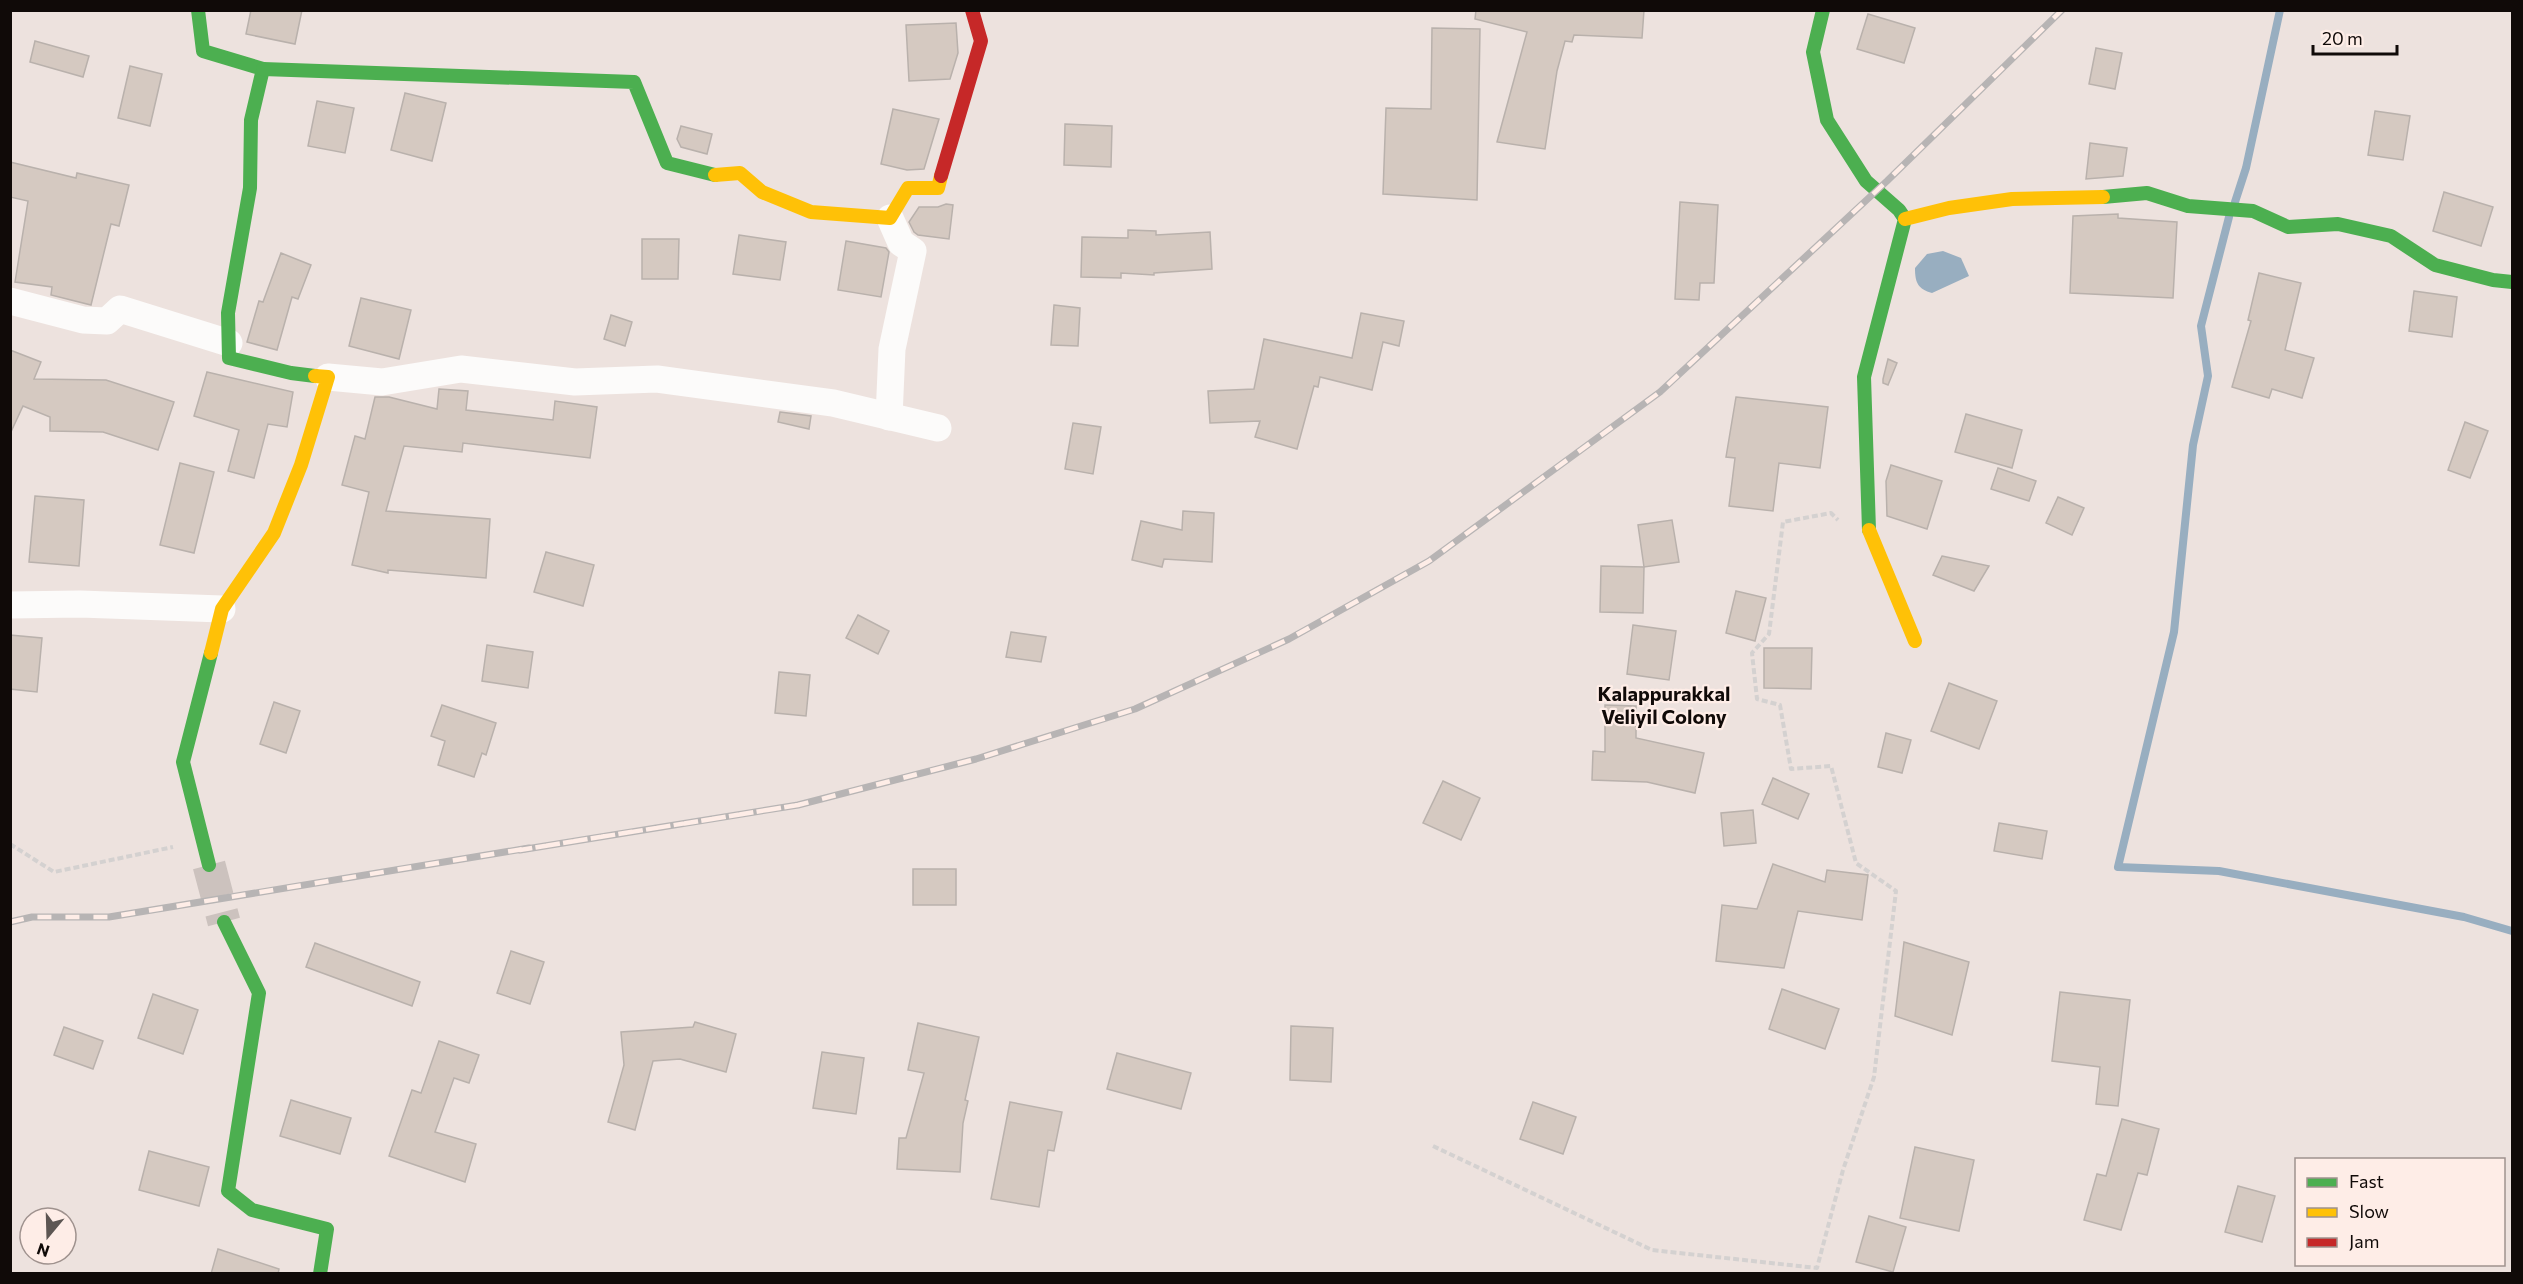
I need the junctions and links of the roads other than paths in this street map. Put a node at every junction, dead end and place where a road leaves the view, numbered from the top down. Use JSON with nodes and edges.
{"nodes":[{"id":1,"x":198,"y":10,"type":"edge"},
{"id":2,"x":972,"y":10,"type":"edge"},
{"id":3,"x":1822,"y":10,"type":"edge"},
{"id":4,"x":263,"y":69,"type":"junction"},
{"id":5,"x":890,"y":218,"type":"junction"},
{"id":6,"x":1905,"y":219,"type":"junction"},
{"id":7,"x":2512,"y":282,"type":"edge"},
{"id":8,"x":10,"y":301,"type":"edge"},
{"id":9,"x":229,"y":343,"type":"junction"},
{"id":10,"x":328,"y":377,"type":"junction"},
{"id":11,"x":889,"y":417,"type":"junction"},
{"id":12,"x":938,"y":429,"type":"dead end"},
{"id":13,"x":10,"y":605,"type":"edge"},
{"id":14,"x":222,"y":609,"type":"junction"},
{"id":15,"x":1915,"y":640,"type":"dead end"},
{"id":16,"x":209,"y":865,"type":"tunnel mouth"},
{"id":17,"x":224,"y":922,"type":"tunnel mouth"},
{"id":18,"x":320,"y":1274,"type":"edge"}],
"edges":[{"from":1,"to":4,"type":"street"},
{"from":2,"to":5,"type":"street"},
{"from":3,"to":6,"type":"street"},
{"from":4,"to":5,"type":"street"},
{"from":4,"to":9,"type":"street"},
{"from":5,"to":11,"type":"street"},
{"from":6,"to":7,"type":"street"},
{"from":6,"to":15,"type":"street"},
{"from":8,"to":9,"type":"street"},
{"from":9,"to":10,"type":"street"},
{"from":10,"to":11,"type":"street"},
{"from":10,"to":14,"type":"street"},
{"from":11,"to":12,"type":"street"},
{"from":13,"to":14,"type":"street"},
{"from":14,"to":16,"type":"street"},
{"from":17,"to":18,"type":"street"}]}
